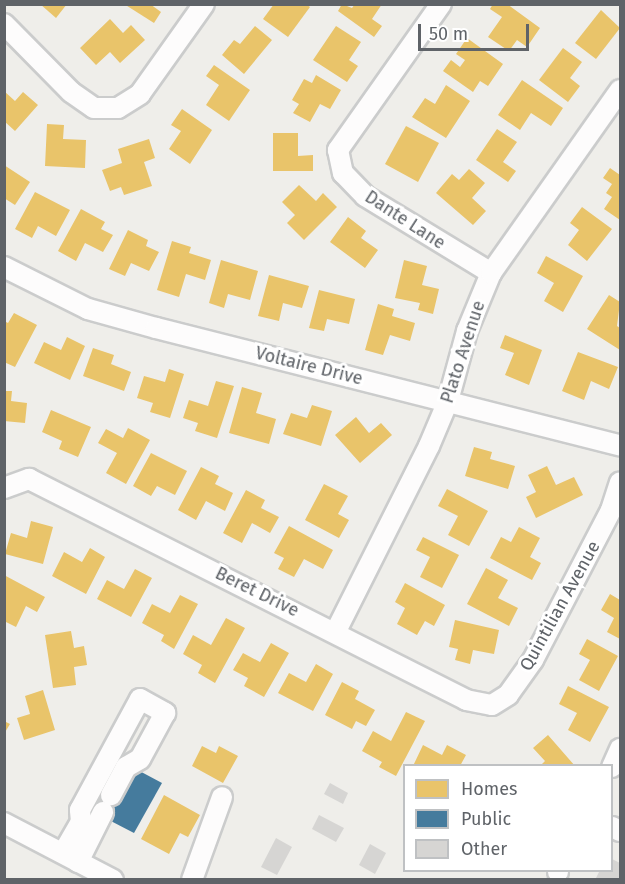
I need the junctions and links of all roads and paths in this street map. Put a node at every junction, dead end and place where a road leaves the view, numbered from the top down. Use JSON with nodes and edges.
{"nodes":[{"id":1,"x":204,"y":4,"type":"edge"},
{"id":2,"x":441,"y":4,"type":"edge"},
{"id":3,"x":4,"y":24,"type":"edge"},
{"id":4,"x":621,"y":90,"type":"edge"},
{"id":5,"x":4,"y":267,"type":"edge"},
{"id":6,"x":491,"y":273,"type":"junction"},
{"id":7,"x":448,"y":401,"type":"junction"},
{"id":8,"x":621,"y":445,"type":"edge"},
{"id":9,"x":621,"y":482,"type":"edge"},
{"id":10,"x":4,"y":488,"type":"edge"},
{"id":11,"x":336,"y":631,"type":"junction"},
{"id":12,"x":508,"y":695,"type":"joint"},
{"id":13,"x":621,"y":749,"type":"edge"},
{"id":14,"x":613,"y":765,"type":"edge"},
{"id":15,"x":222,"y":797,"type":"dead end"},
{"id":16,"x":4,"y":823,"type":"edge"},
{"id":17,"x":70,"y":857,"type":"junction"},
{"id":18,"x":113,"y":879,"type":"edge"},
{"id":19,"x":192,"y":879,"type":"edge"}],
"edges":[{"from":1,"to":3,"type":"street"},
{"from":2,"to":6,"type":"street","name":"Dante Lane"},
{"from":4,"to":6,"type":"street","name":"Plato Avenue"},
{"from":5,"to":7,"type":"street","name":"Voltaire Drive"},
{"from":6,"to":7,"type":"street","name":"Plato Avenue"},
{"from":7,"to":8,"type":"street","name":"Voltaire Drive"},
{"from":7,"to":11,"type":"street","name":"Plato Avenue"},
{"from":9,"to":12,"type":"street","name":"Quintilian Avenue"},
{"from":10,"to":11,"type":"street","name":"Beret Drive"},
{"from":11,"to":12,"type":"street","name":"Beret Drive"},
{"from":13,"to":14,"type":"street"},
{"from":15,"to":19,"type":"street"},
{"from":16,"to":17,"type":"street"},
{"from":17,"to":17,"type":"street"},
{"from":17,"to":18,"type":"street"}]}
